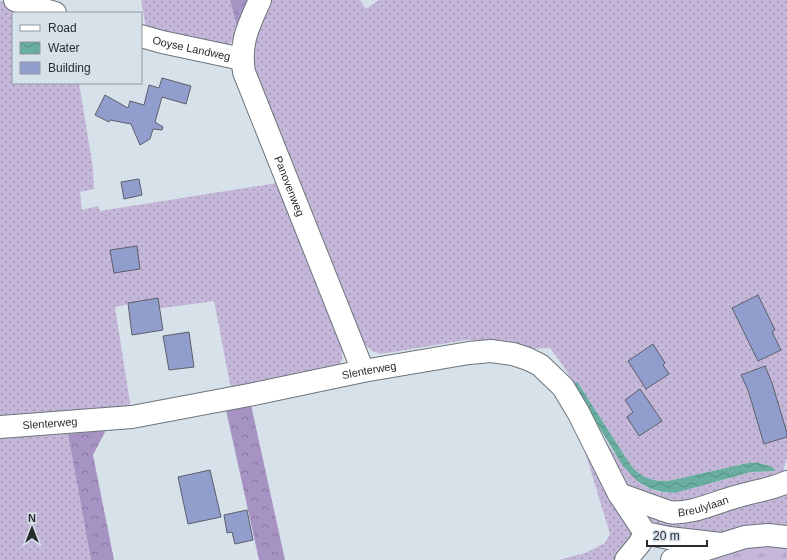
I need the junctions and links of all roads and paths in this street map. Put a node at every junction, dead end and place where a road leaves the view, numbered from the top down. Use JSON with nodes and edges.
{"nodes":[{"id":1,"x":15,"y":0,"type":"edge"},
{"id":2,"x":260,"y":0,"type":"edge"},
{"id":3,"x":52,"y":12,"type":"edge"},
{"id":4,"x":142,"y":36,"type":"edge"},
{"id":5,"x":242,"y":59,"type":"junction"},
{"id":6,"x":363,"y":371,"type":"junction"},
{"id":7,"x":0,"y":427,"type":"edge"},
{"id":8,"x":784,"y":488,"type":"edge"},
{"id":9,"x":619,"y":494,"type":"junction"},
{"id":10,"x":645,"y":533,"type":"junction"},
{"id":11,"x":787,"y":537,"type":"edge"},
{"id":12,"x":721,"y":544,"type":"junction"},
{"id":13,"x":626,"y":560,"type":"edge"},
{"id":14,"x":672,"y":560,"type":"edge"}],
"edges":[{"from":1,"to":3,"type":"street"},
{"from":2,"to":5,"type":"street","name":"Panovenweg"},
{"from":4,"to":5,"type":"street","name":"Ooyse Landweg"},
{"from":5,"to":6,"type":"street","name":"Panovenweg"},
{"from":6,"to":7,"type":"street","name":"Slenterweg"},
{"from":6,"to":9,"type":"street","name":"Slenterweg"},
{"from":8,"to":9,"type":"street","name":"Breulylaan"},
{"from":9,"to":10,"type":"street","name":"Slenterweg"},
{"from":10,"to":12,"type":"street"},
{"from":10,"to":13,"type":"street"},
{"from":11,"to":12,"type":"street"},
{"from":12,"to":14,"type":"street"}]}
